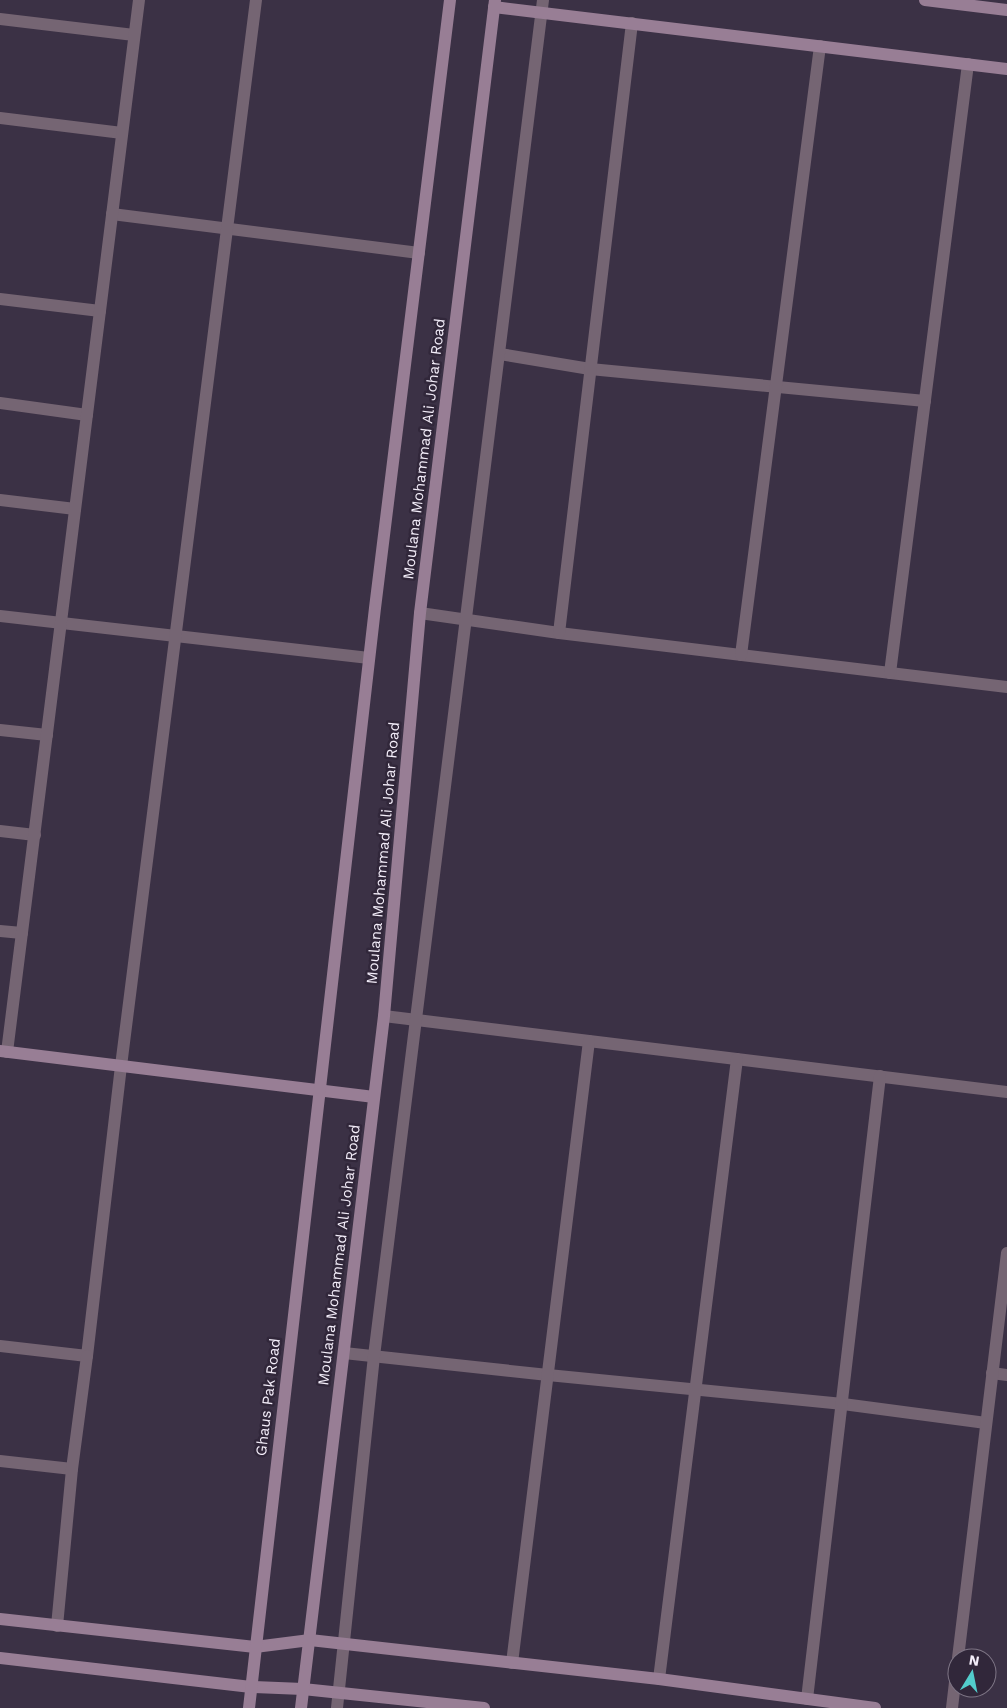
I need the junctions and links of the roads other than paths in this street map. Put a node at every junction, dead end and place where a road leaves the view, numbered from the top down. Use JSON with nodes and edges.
{"nodes":[{"id":1,"x":139,"y":0,"type":"edge"},
{"id":2,"x":256,"y":0,"type":"edge"},
{"id":3,"x":450,"y":0,"type":"edge"},
{"id":4,"x":925,"y":0,"type":"edge"},
{"id":5,"x":495,"y":4,"type":"edge"},
{"id":6,"x":543,"y":6,"type":"edge"},
{"id":7,"x":1007,"y":10,"type":"edge"},
{"id":8,"x":0,"y":19,"type":"edge"},
{"id":9,"x":632,"y":23,"type":"junction"},
{"id":10,"x":134,"y":35,"type":"junction"},
{"id":11,"x":820,"y":46,"type":"junction"},
{"id":12,"x":968,"y":64,"type":"junction"},
{"id":13,"x":1007,"y":69,"type":"edge"},
{"id":14,"x":0,"y":118,"type":"edge"},
{"id":15,"x":122,"y":133,"type":"junction"},
{"id":16,"x":112,"y":214,"type":"junction"},
{"id":17,"x":227,"y":230,"type":"junction"},
{"id":18,"x":419,"y":252,"type":"junction"},
{"id":19,"x":0,"y":299,"type":"edge"},
{"id":20,"x":100,"y":311,"type":"junction"},
{"id":21,"x":500,"y":354,"type":"junction"},
{"id":22,"x":590,"y":369,"type":"junction"},
{"id":23,"x":776,"y":386,"type":"junction"},
{"id":24,"x":925,"y":401,"type":"junction"},
{"id":25,"x":0,"y":403,"type":"edge"},
{"id":26,"x":87,"y":415,"type":"junction"},
{"id":27,"x":0,"y":500,"type":"edge"},
{"id":28,"x":75,"y":509,"type":"junction"},
{"id":29,"x":420,"y":613,"type":"junction"},
{"id":30,"x":0,"y":616,"type":"edge"},
{"id":31,"x":467,"y":620,"type":"junction"},
{"id":32,"x":61,"y":623,"type":"junction"},
{"id":33,"x":559,"y":633,"type":"junction"},
{"id":34,"x":176,"y":636,"type":"junction"},
{"id":35,"x":741,"y":655,"type":"junction"},
{"id":36,"x":369,"y":658,"type":"junction"},
{"id":37,"x":890,"y":673,"type":"junction"},
{"id":38,"x":1007,"y":687,"type":"edge"},
{"id":39,"x":0,"y":730,"type":"edge"},
{"id":40,"x":47,"y":735,"type":"junction"},
{"id":41,"x":0,"y":831,"type":"edge"},
{"id":42,"x":34,"y":835,"type":"junction"},
{"id":43,"x":0,"y":931,"type":"edge"},
{"id":44,"x":22,"y":933,"type":"junction"},
{"id":45,"x":384,"y":1016,"type":"junction"},
{"id":46,"x":416,"y":1020,"type":"junction"},
{"id":47,"x":589,"y":1041,"type":"junction"},
{"id":48,"x":4,"y":1051,"type":"edge"},
{"id":49,"x":738,"y":1059,"type":"junction"},
{"id":50,"x":121,"y":1066,"type":"junction"},
{"id":51,"x":880,"y":1076,"type":"junction"},
{"id":52,"x":320,"y":1090,"type":"junction"},
{"id":53,"x":1007,"y":1092,"type":"edge"},
{"id":54,"x":374,"y":1096,"type":"junction"},
{"id":55,"x":1007,"y":1253,"type":"edge"},
{"id":56,"x":0,"y":1346,"type":"edge"},
{"id":57,"x":344,"y":1352,"type":"junction"},
{"id":58,"x":87,"y":1356,"type":"junction"},
{"id":59,"x":374,"y":1356,"type":"junction"},
{"id":60,"x":992,"y":1373,"type":"junction"},
{"id":61,"x":548,"y":1375,"type":"junction"},
{"id":62,"x":1007,"y":1375,"type":"edge"},
{"id":63,"x":694,"y":1390,"type":"junction"},
{"id":64,"x":843,"y":1404,"type":"junction"},
{"id":65,"x":986,"y":1424,"type":"junction"},
{"id":66,"x":0,"y":1461,"type":"edge"},
{"id":67,"x":72,"y":1469,"type":"junction"},
{"id":68,"x":0,"y":1619,"type":"edge"},
{"id":69,"x":57,"y":1626,"type":"junction"},
{"id":70,"x":310,"y":1640,"type":"junction"},
{"id":71,"x":345,"y":1644,"type":"junction"},
{"id":72,"x":255,"y":1647,"type":"junction"},
{"id":73,"x":959,"y":1648,"type":"edge"},
{"id":74,"x":0,"y":1658,"type":"edge"},
{"id":75,"x":512,"y":1663,"type":"junction"},
{"id":76,"x":659,"y":1679,"type":"junction"},
{"id":77,"x":251,"y":1687,"type":"junction"},
{"id":78,"x":303,"y":1689,"type":"junction"},
{"id":79,"x":339,"y":1692,"type":"junction"},
{"id":80,"x":807,"y":1699,"type":"junction"},
{"id":81,"x":249,"y":1708,"type":"edge"},
{"id":82,"x":301,"y":1708,"type":"edge"},
{"id":83,"x":337,"y":1708,"type":"edge"},
{"id":84,"x":484,"y":1708,"type":"edge"},
{"id":85,"x":875,"y":1708,"type":"edge"}],
"edges":[{"from":1,"to":10,"type":"street"},
{"from":2,"to":17,"type":"street"},
{"from":3,"to":18,"type":"main road","name":"Moulana Mohammad Ali Johar Road"},
{"from":4,"to":7,"type":"main road"},
{"from":5,"to":6,"type":"main road"},
{"from":5,"to":29,"type":"main road","name":"Moulana Mohammad Ali Johar Road"},
{"from":6,"to":9,"type":"main road"},
{"from":6,"to":21,"type":"street"},
{"from":8,"to":10,"type":"street"},
{"from":9,"to":11,"type":"main road"},
{"from":9,"to":22,"type":"street"},
{"from":10,"to":15,"type":"street"},
{"from":11,"to":12,"type":"main road"},
{"from":11,"to":23,"type":"street"},
{"from":12,"to":13,"type":"main road"},
{"from":12,"to":24,"type":"street"},
{"from":14,"to":15,"type":"street"},
{"from":15,"to":16,"type":"street"},
{"from":16,"to":17,"type":"street"},
{"from":16,"to":20,"type":"street"},
{"from":17,"to":18,"type":"street"},
{"from":17,"to":34,"type":"street"},
{"from":18,"to":36,"type":"main road","name":"Moulana Mohammad Ali Johar Road"},
{"from":19,"to":20,"type":"street"},
{"from":20,"to":26,"type":"street"},
{"from":21,"to":22,"type":"street"},
{"from":21,"to":31,"type":"street"},
{"from":22,"to":23,"type":"street"},
{"from":22,"to":33,"type":"street"},
{"from":23,"to":24,"type":"street"},
{"from":23,"to":35,"type":"street"},
{"from":24,"to":37,"type":"street"},
{"from":25,"to":26,"type":"street"},
{"from":26,"to":28,"type":"street"},
{"from":27,"to":28,"type":"street"},
{"from":28,"to":32,"type":"street"},
{"from":29,"to":31,"type":"street"},
{"from":29,"to":45,"type":"main road","name":"Moulana Mohammad Ali Johar Road"},
{"from":30,"to":32,"type":"street"},
{"from":31,"to":33,"type":"street"},
{"from":31,"to":46,"type":"street"},
{"from":32,"to":34,"type":"street"},
{"from":32,"to":40,"type":"street"},
{"from":33,"to":35,"type":"street"},
{"from":34,"to":36,"type":"street"},
{"from":34,"to":50,"type":"street"},
{"from":35,"to":37,"type":"street"},
{"from":36,"to":52,"type":"main road","name":"Moulana Mohammad Ali Johar Road"},
{"from":37,"to":38,"type":"street"},
{"from":39,"to":40,"type":"street"},
{"from":40,"to":42,"type":"street"},
{"from":41,"to":42,"type":"street"},
{"from":42,"to":44,"type":"street"},
{"from":43,"to":44,"type":"street"},
{"from":44,"to":48,"type":"street"},
{"from":45,"to":46,"type":"street"},
{"from":45,"to":54,"type":"main road","name":"Moulana Mohammad Ali Johar Road"},
{"from":46,"to":47,"type":"street"},
{"from":46,"to":59,"type":"street"},
{"from":47,"to":49,"type":"street"},
{"from":47,"to":61,"type":"street"},
{"from":48,"to":50,"type":"main road"},
{"from":49,"to":51,"type":"street"},
{"from":49,"to":63,"type":"street"},
{"from":50,"to":52,"type":"main road"},
{"from":50,"to":58,"type":"street"},
{"from":51,"to":53,"type":"street"},
{"from":51,"to":64,"type":"street"},
{"from":52,"to":54,"type":"main road"},
{"from":52,"to":72,"type":"main road","name":"Ghaus Pak Road"},
{"from":54,"to":57,"type":"main road","name":"Moulana Mohammad Ali Johar Road"},
{"from":55,"to":60,"type":"street"},
{"from":56,"to":58,"type":"street"},
{"from":57,"to":59,"type":"street"},
{"from":57,"to":70,"type":"main road","name":"Moulana Mohammad Ali Johar Road"},
{"from":58,"to":67,"type":"street"},
{"from":59,"to":61,"type":"street"},
{"from":59,"to":71,"type":"street"},
{"from":60,"to":62,"type":"street"},
{"from":60,"to":65,"type":"street"},
{"from":61,"to":63,"type":"street"},
{"from":61,"to":75,"type":"street"},
{"from":63,"to":64,"type":"street"},
{"from":63,"to":76,"type":"street"},
{"from":64,"to":65,"type":"street"},
{"from":64,"to":80,"type":"street"},
{"from":65,"to":73,"type":"street"},
{"from":66,"to":67,"type":"street"},
{"from":67,"to":69,"type":"street"},
{"from":68,"to":69,"type":"main road"},
{"from":69,"to":72,"type":"main road"},
{"from":70,"to":71,"type":"main road"},
{"from":70,"to":72,"type":"main road"},
{"from":70,"to":78,"type":"main road","name":"Moulana Mohammad Ali Johar Road"},
{"from":71,"to":75,"type":"main road"},
{"from":71,"to":79,"type":"street"},
{"from":72,"to":77,"type":"main road","name":"Ghaus Pak Road"},
{"from":74,"to":77,"type":"main road"},
{"from":75,"to":76,"type":"main road"},
{"from":76,"to":80,"type":"main road"},
{"from":77,"to":78,"type":"main road"},
{"from":77,"to":81,"type":"main road","name":"Ghaus Pak Road"},
{"from":78,"to":79,"type":"main road"},
{"from":78,"to":82,"type":"main road","name":"Moulana Mohammad Ali Johar Road"},
{"from":79,"to":83,"type":"street"},
{"from":79,"to":84,"type":"main road"},
{"from":80,"to":85,"type":"main road"}]}
